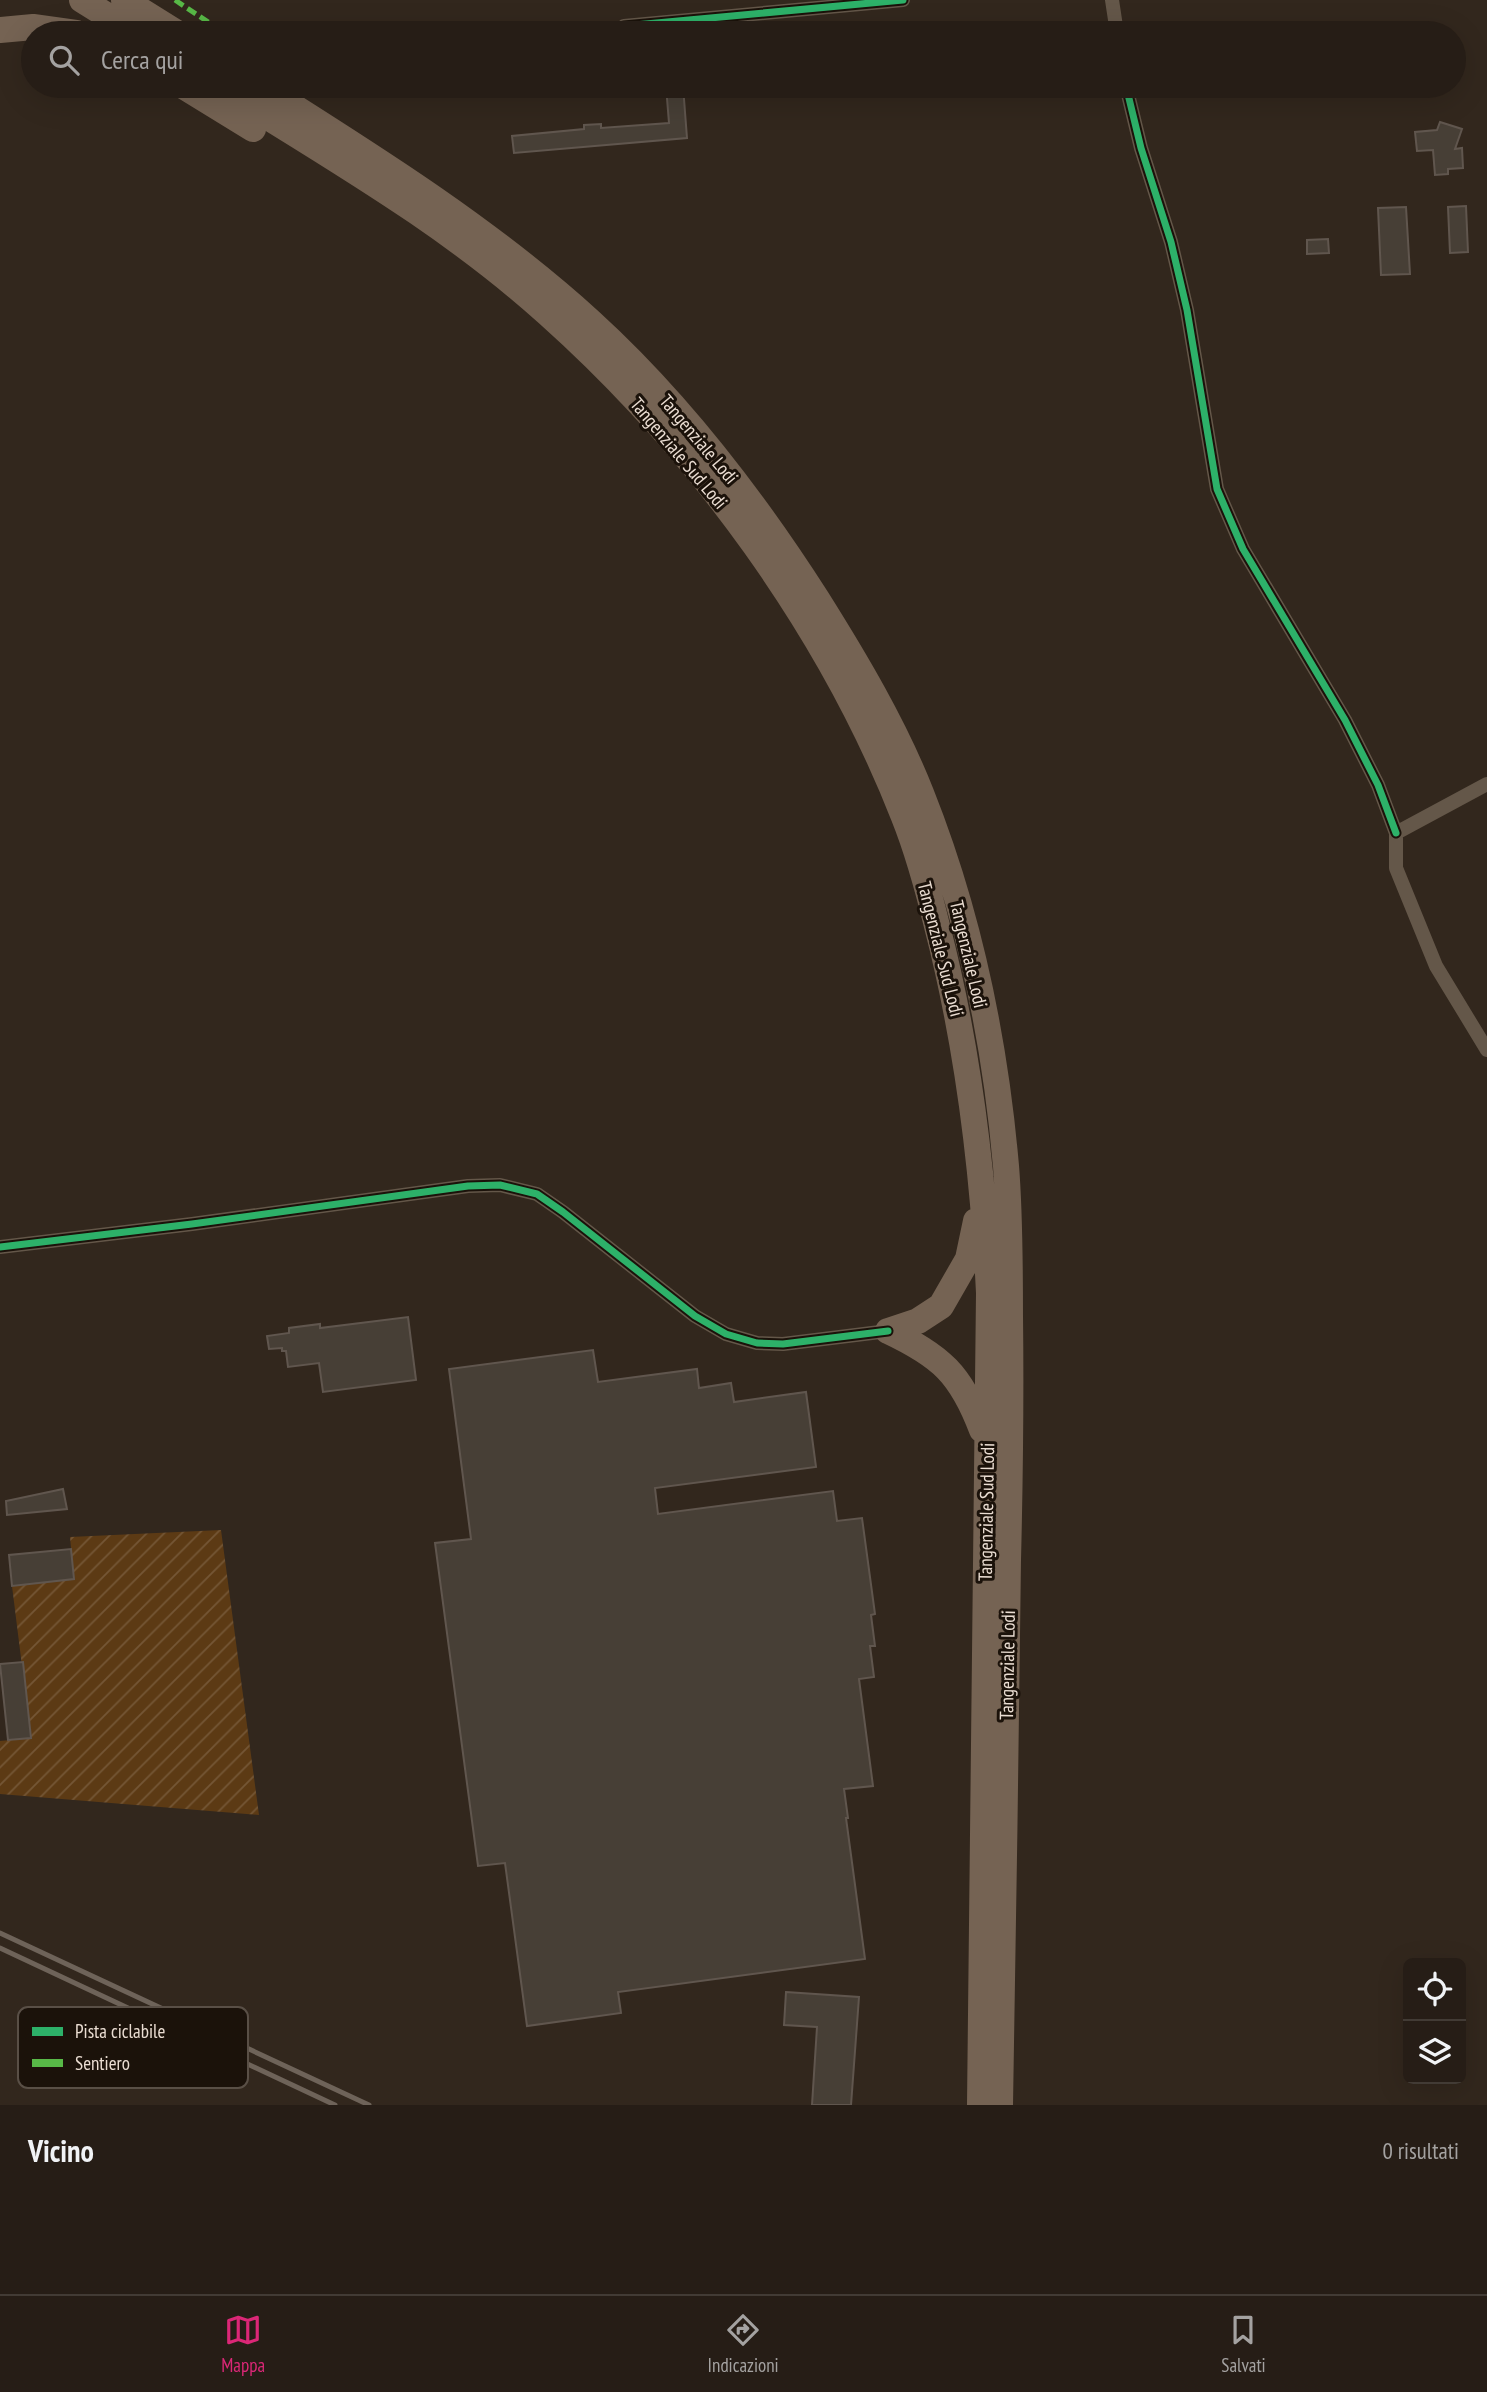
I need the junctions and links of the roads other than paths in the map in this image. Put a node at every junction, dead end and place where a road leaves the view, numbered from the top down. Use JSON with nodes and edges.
{"nodes":[{"id":1,"x":82,"y":0,"type":"edge"},
{"id":2,"x":124,"y":0,"type":"edge"},
{"id":3,"x":903,"y":0,"type":"edge"},
{"id":4,"x":1112,"y":0,"type":"edge"},
{"id":5,"x":116,"y":21,"type":"edge"},
{"id":6,"x":158,"y":21,"type":"edge"},
{"id":7,"x":678,"y":21,"type":"edge"},
{"id":8,"x":1115,"y":21,"type":"edge"},
{"id":9,"x":21,"y":28,"type":"edge"},
{"id":10,"x":0,"y":30,"type":"edge"},
{"id":11,"x":202,"y":98,"type":"edge"},
{"id":12,"x":237,"y":98,"type":"edge"},
{"id":13,"x":280,"y":98,"type":"edge"},
{"id":14,"x":1129,"y":98,"type":"edge"},
{"id":15,"x":363,"y":177,"type":"junction"},
{"id":16,"x":1487,"y":783,"type":"edge"},
{"id":17,"x":1396,"y":833,"type":"junction"},
{"id":18,"x":1487,"y":1050,"type":"edge"},
{"id":19,"x":982,"y":1188,"type":"junction"},
{"id":20,"x":0,"y":1247,"type":"edge"},
{"id":21,"x":888,"y":1331,"type":"junction"},
{"id":22,"x":987,"y":1444,"type":"junction"},
{"id":23,"x":980,"y":2105,"type":"edge"},
{"id":24,"x":1000,"y":2105,"type":"edge"}],
"edges":[{"from":1,"to":5,"type":"highway"},
{"from":2,"to":6,"type":"highway"},
{"from":3,"to":7,"type":"street"},
{"from":4,"to":8,"type":"street"},
{"from":9,"to":10,"type":"highway"},
{"from":11,"to":15,"type":"highway"},
{"from":12,"to":15,"type":"highway","name":"Tangenziale Sud Lodi"},
{"from":13,"to":24,"type":"highway","name":"Tangenziale Lodi"},
{"from":14,"to":17,"type":"street"},
{"from":15,"to":19,"type":"highway","name":"Tangenziale Sud Lodi"},
{"from":16,"to":17,"type":"street"},
{"from":17,"to":18,"type":"street"},
{"from":19,"to":21,"type":"highway"},
{"from":19,"to":22,"type":"highway","name":"Tangenziale Sud Lodi"},
{"from":20,"to":21,"type":"street"},
{"from":21,"to":22,"type":"highway"},
{"from":22,"to":23,"type":"highway","name":"Tangenziale Sud Lodi"}]}
